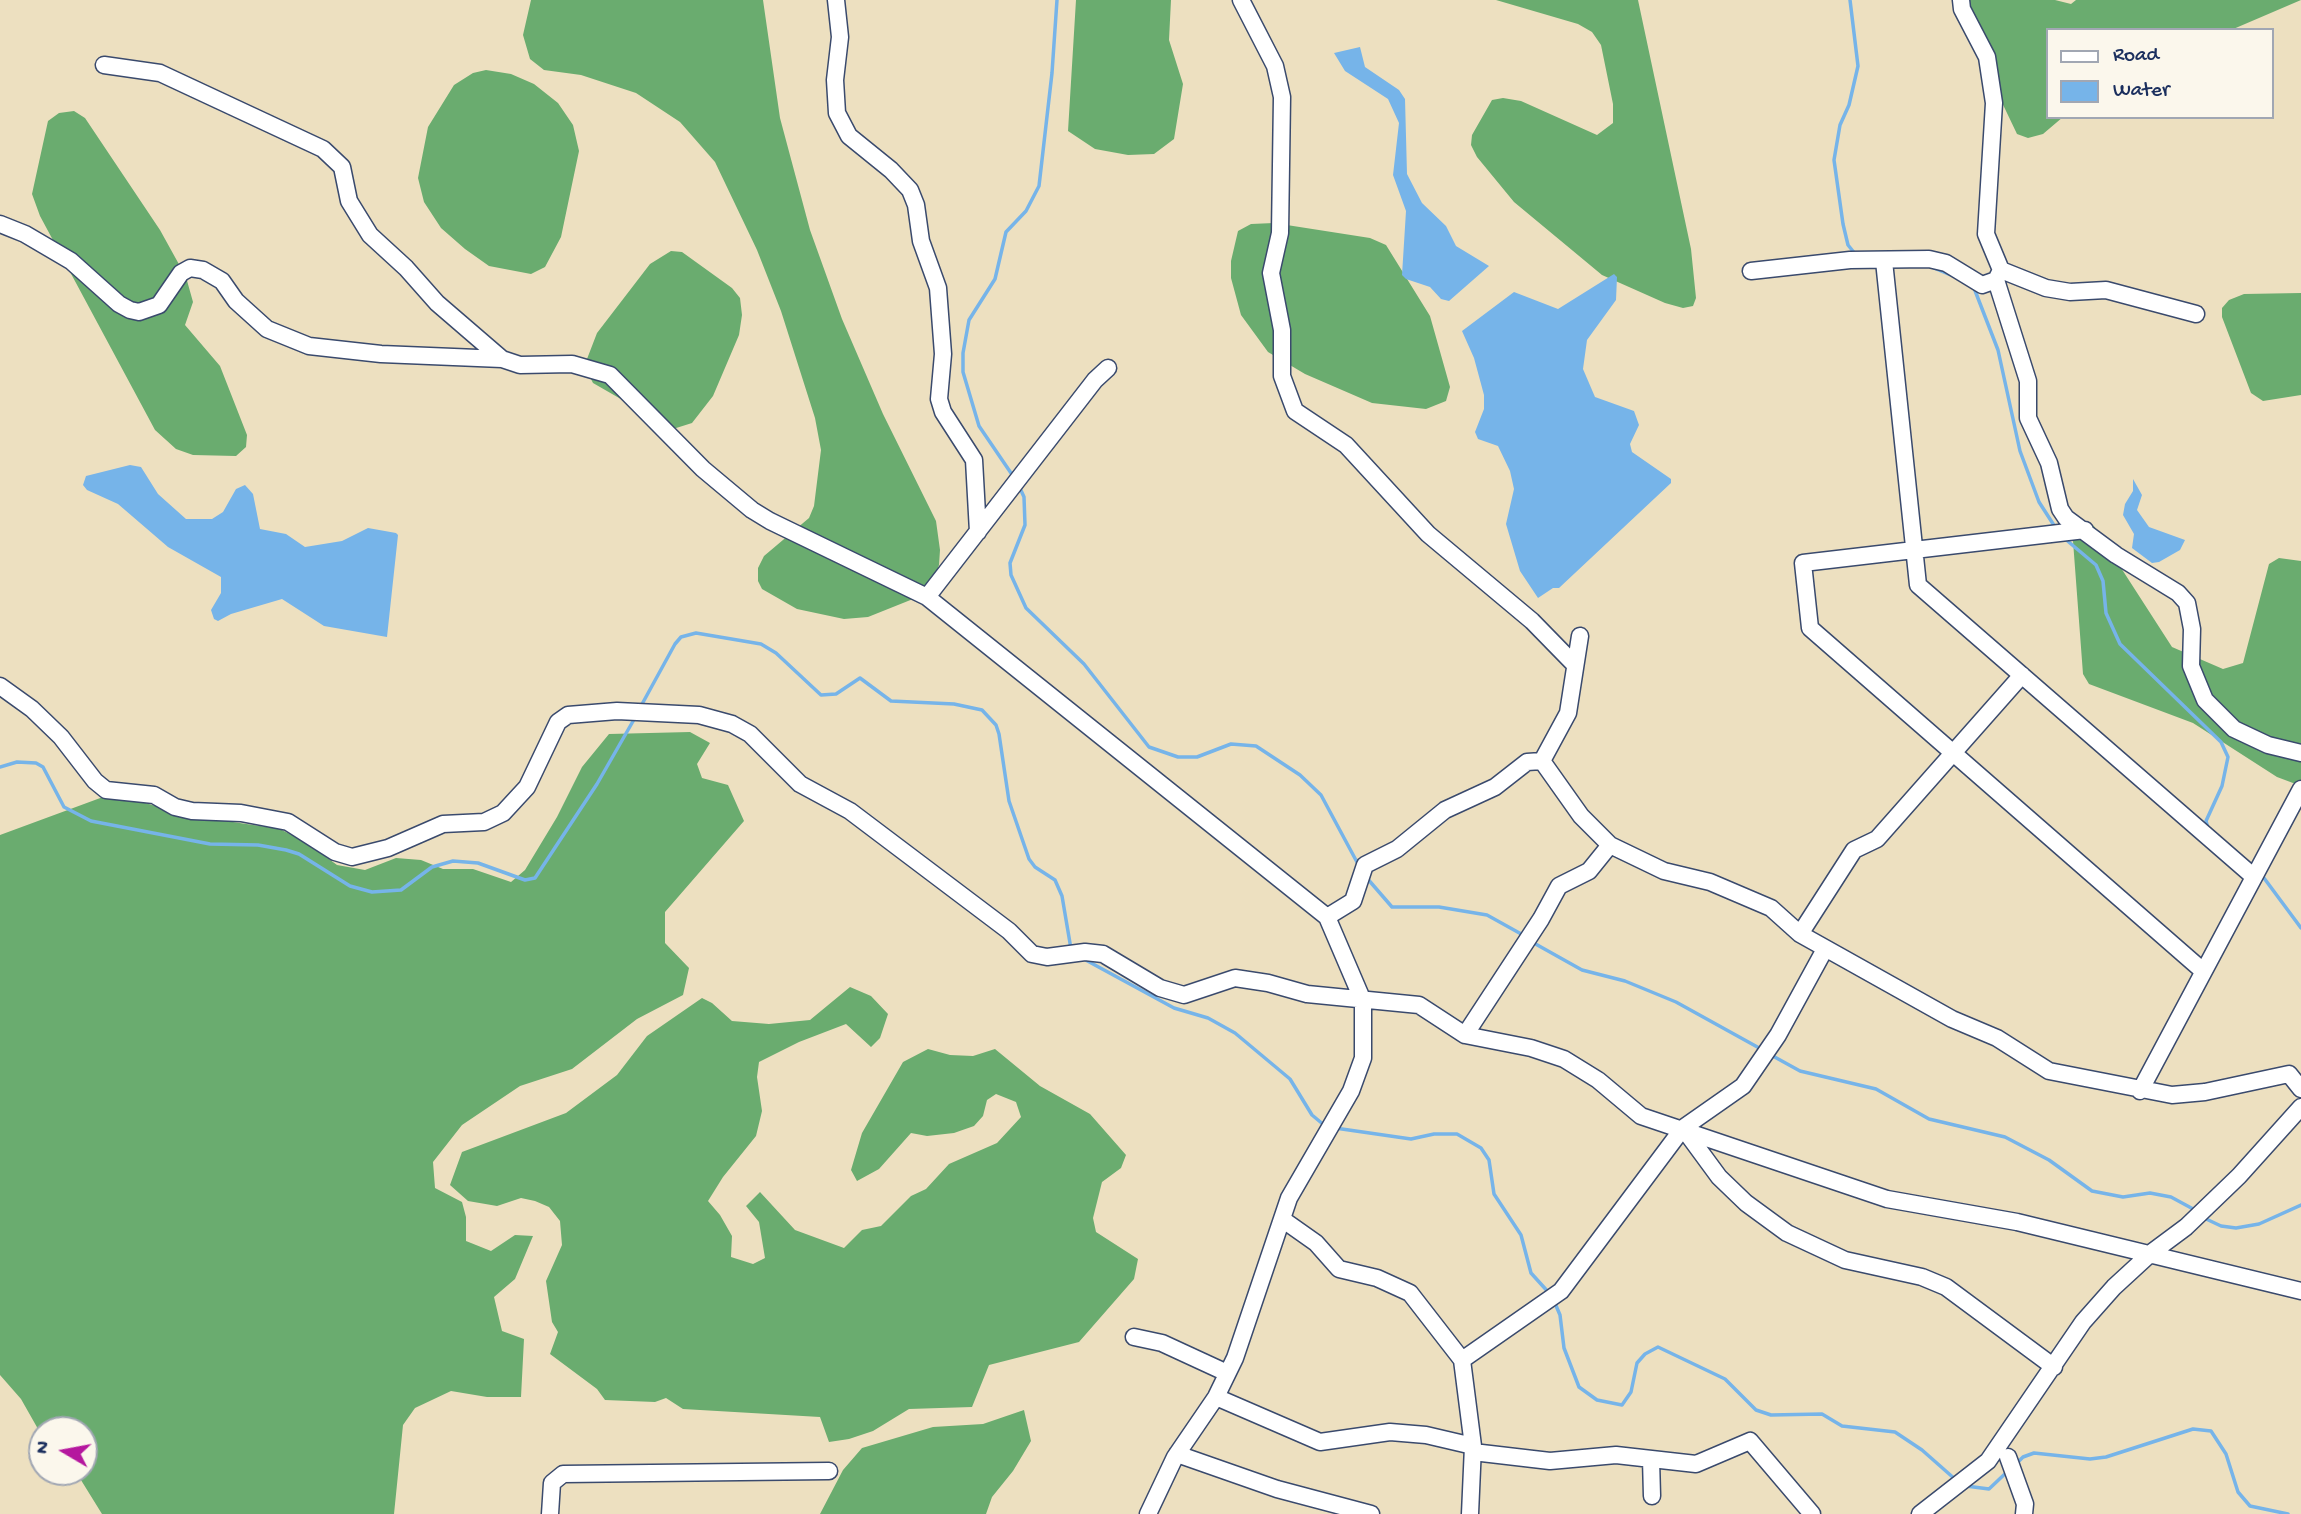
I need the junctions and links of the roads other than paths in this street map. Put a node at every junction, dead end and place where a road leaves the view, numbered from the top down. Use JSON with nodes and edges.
{"nodes":[{"id":1,"x":836,"y":0,"type":"edge"},
{"id":2,"x":1241,"y":0,"type":"edge"},
{"id":3,"x":1961,"y":0,"type":"edge"},
{"id":4,"x":104,"y":65,"type":"dead end"},
{"id":5,"x":0,"y":223,"type":"edge"},
{"id":6,"x":1884,"y":261,"type":"junction"},
{"id":7,"x":1751,"y":271,"type":"dead end"},
{"id":8,"x":1999,"y":275,"type":"junction"},
{"id":9,"x":2196,"y":314,"type":"dead end"},
{"id":10,"x":502,"y":359,"type":"junction"},
{"id":11,"x":1108,"y":368,"type":"dead end"},
{"id":12,"x":2085,"y":530,"type":"junction"},
{"id":13,"x":978,"y":531,"type":"junction"},
{"id":14,"x":1914,"y":551,"type":"junction"},
{"id":15,"x":927,"y":597,"type":"junction"},
{"id":16,"x":1580,"y":636,"type":"dead end"},
{"id":17,"x":1575,"y":665,"type":"junction"},
{"id":18,"x":2022,"y":675,"type":"junction"},
{"id":19,"x":0,"y":686,"type":"edge"},
{"id":20,"x":2301,"y":753,"type":"edge"},
{"id":21,"x":1954,"y":754,"type":"junction"},
{"id":22,"x":1542,"y":761,"type":"junction"},
{"id":23,"x":2301,"y":789,"type":"edge"},
{"id":24,"x":1610,"y":845,"type":"junction"},
{"id":25,"x":2254,"y":877,"type":"junction"},
{"id":26,"x":1326,"y":917,"type":"junction"},
{"id":27,"x":1800,"y":934,"type":"junction"},
{"id":28,"x":1825,"y":949,"type":"junction"},
{"id":29,"x":2203,"y":971,"type":"junction"},
{"id":30,"x":1363,"y":1002,"type":"junction"},
{"id":31,"x":1465,"y":1035,"type":"junction"},
{"id":32,"x":2301,"y":1089,"type":"edge"},
{"id":33,"x":2140,"y":1091,"type":"junction"},
{"id":34,"x":2301,"y":1107,"type":"edge"},
{"id":35,"x":1683,"y":1128,"type":"junction"},
{"id":36,"x":1282,"y":1219,"type":"junction"},
{"id":37,"x":2151,"y":1253,"type":"junction"},
{"id":38,"x":2301,"y":1291,"type":"edge"},
{"id":39,"x":1134,"y":1337,"type":"dead end"},
{"id":40,"x":1462,"y":1360,"type":"junction"},
{"id":41,"x":2054,"y":1367,"type":"junction"},
{"id":42,"x":1227,"y":1373,"type":"junction"},
{"id":43,"x":1216,"y":1396,"type":"junction"},
{"id":44,"x":1473,"y":1449,"type":"junction"},
{"id":45,"x":1177,"y":1454,"type":"junction"},
{"id":46,"x":2008,"y":1457,"type":"dead end"},
{"id":47,"x":1651,"y":1459,"type":"junction"},
{"id":48,"x":829,"y":1471,"type":"dead end"},
{"id":49,"x":1652,"y":1496,"type":"dead end"},
{"id":50,"x":550,"y":1514,"type":"edge"},
{"id":51,"x":1148,"y":1514,"type":"edge"},
{"id":52,"x":1371,"y":1514,"type":"edge"},
{"id":53,"x":1470,"y":1514,"type":"edge"},
{"id":54,"x":1812,"y":1514,"type":"edge"},
{"id":55,"x":1920,"y":1514,"type":"edge"},
{"id":56,"x":2024,"y":1514,"type":"edge"}],
"edges":[{"from":1,"to":13,"type":"street"},
{"from":2,"to":17,"type":"street"},
{"from":3,"to":8,"type":"street"},
{"from":4,"to":10,"type":"street"},
{"from":5,"to":10,"type":"street"},
{"from":6,"to":7,"type":"street"},
{"from":6,"to":8,"type":"street"},
{"from":6,"to":14,"type":"street"},
{"from":8,"to":9,"type":"street"},
{"from":8,"to":12,"type":"street"},
{"from":10,"to":15,"type":"street"},
{"from":11,"to":13,"type":"street"},
{"from":12,"to":14,"type":"street"},
{"from":12,"to":20,"type":"street"},
{"from":13,"to":15,"type":"street"},
{"from":14,"to":18,"type":"street"},
{"from":14,"to":21,"type":"street"},
{"from":15,"to":26,"type":"street"},
{"from":16,"to":17,"type":"street"},
{"from":17,"to":22,"type":"street"},
{"from":18,"to":21,"type":"street"},
{"from":18,"to":25,"type":"street"},
{"from":19,"to":30,"type":"street"},
{"from":21,"to":27,"type":"street"},
{"from":21,"to":29,"type":"street"},
{"from":22,"to":24,"type":"street"},
{"from":22,"to":26,"type":"street"},
{"from":23,"to":25,"type":"street"},
{"from":24,"to":27,"type":"street"},
{"from":24,"to":31,"type":"street"},
{"from":25,"to":29,"type":"street"},
{"from":26,"to":30,"type":"street"},
{"from":27,"to":28,"type":"street"},
{"from":28,"to":33,"type":"street"},
{"from":28,"to":35,"type":"street"},
{"from":29,"to":33,"type":"street"},
{"from":30,"to":31,"type":"street"},
{"from":30,"to":36,"type":"street"},
{"from":31,"to":35,"type":"street"},
{"from":32,"to":33,"type":"street"},
{"from":34,"to":37,"type":"street"},
{"from":35,"to":37,"type":"street"},
{"from":35,"to":40,"type":"street"},
{"from":35,"to":41,"type":"street"},
{"from":36,"to":40,"type":"street"},
{"from":36,"to":42,"type":"street"},
{"from":37,"to":38,"type":"street"},
{"from":37,"to":41,"type":"street"},
{"from":39,"to":42,"type":"street"},
{"from":40,"to":44,"type":"street"},
{"from":41,"to":55,"type":"street"},
{"from":42,"to":43,"type":"street"},
{"from":43,"to":44,"type":"street"},
{"from":43,"to":45,"type":"street"},
{"from":44,"to":47,"type":"street"},
{"from":44,"to":53,"type":"street"},
{"from":45,"to":51,"type":"street"},
{"from":45,"to":52,"type":"street"},
{"from":46,"to":56,"type":"street"},
{"from":47,"to":49,"type":"street"},
{"from":47,"to":54,"type":"street"},
{"from":48,"to":50,"type":"street"}]}
